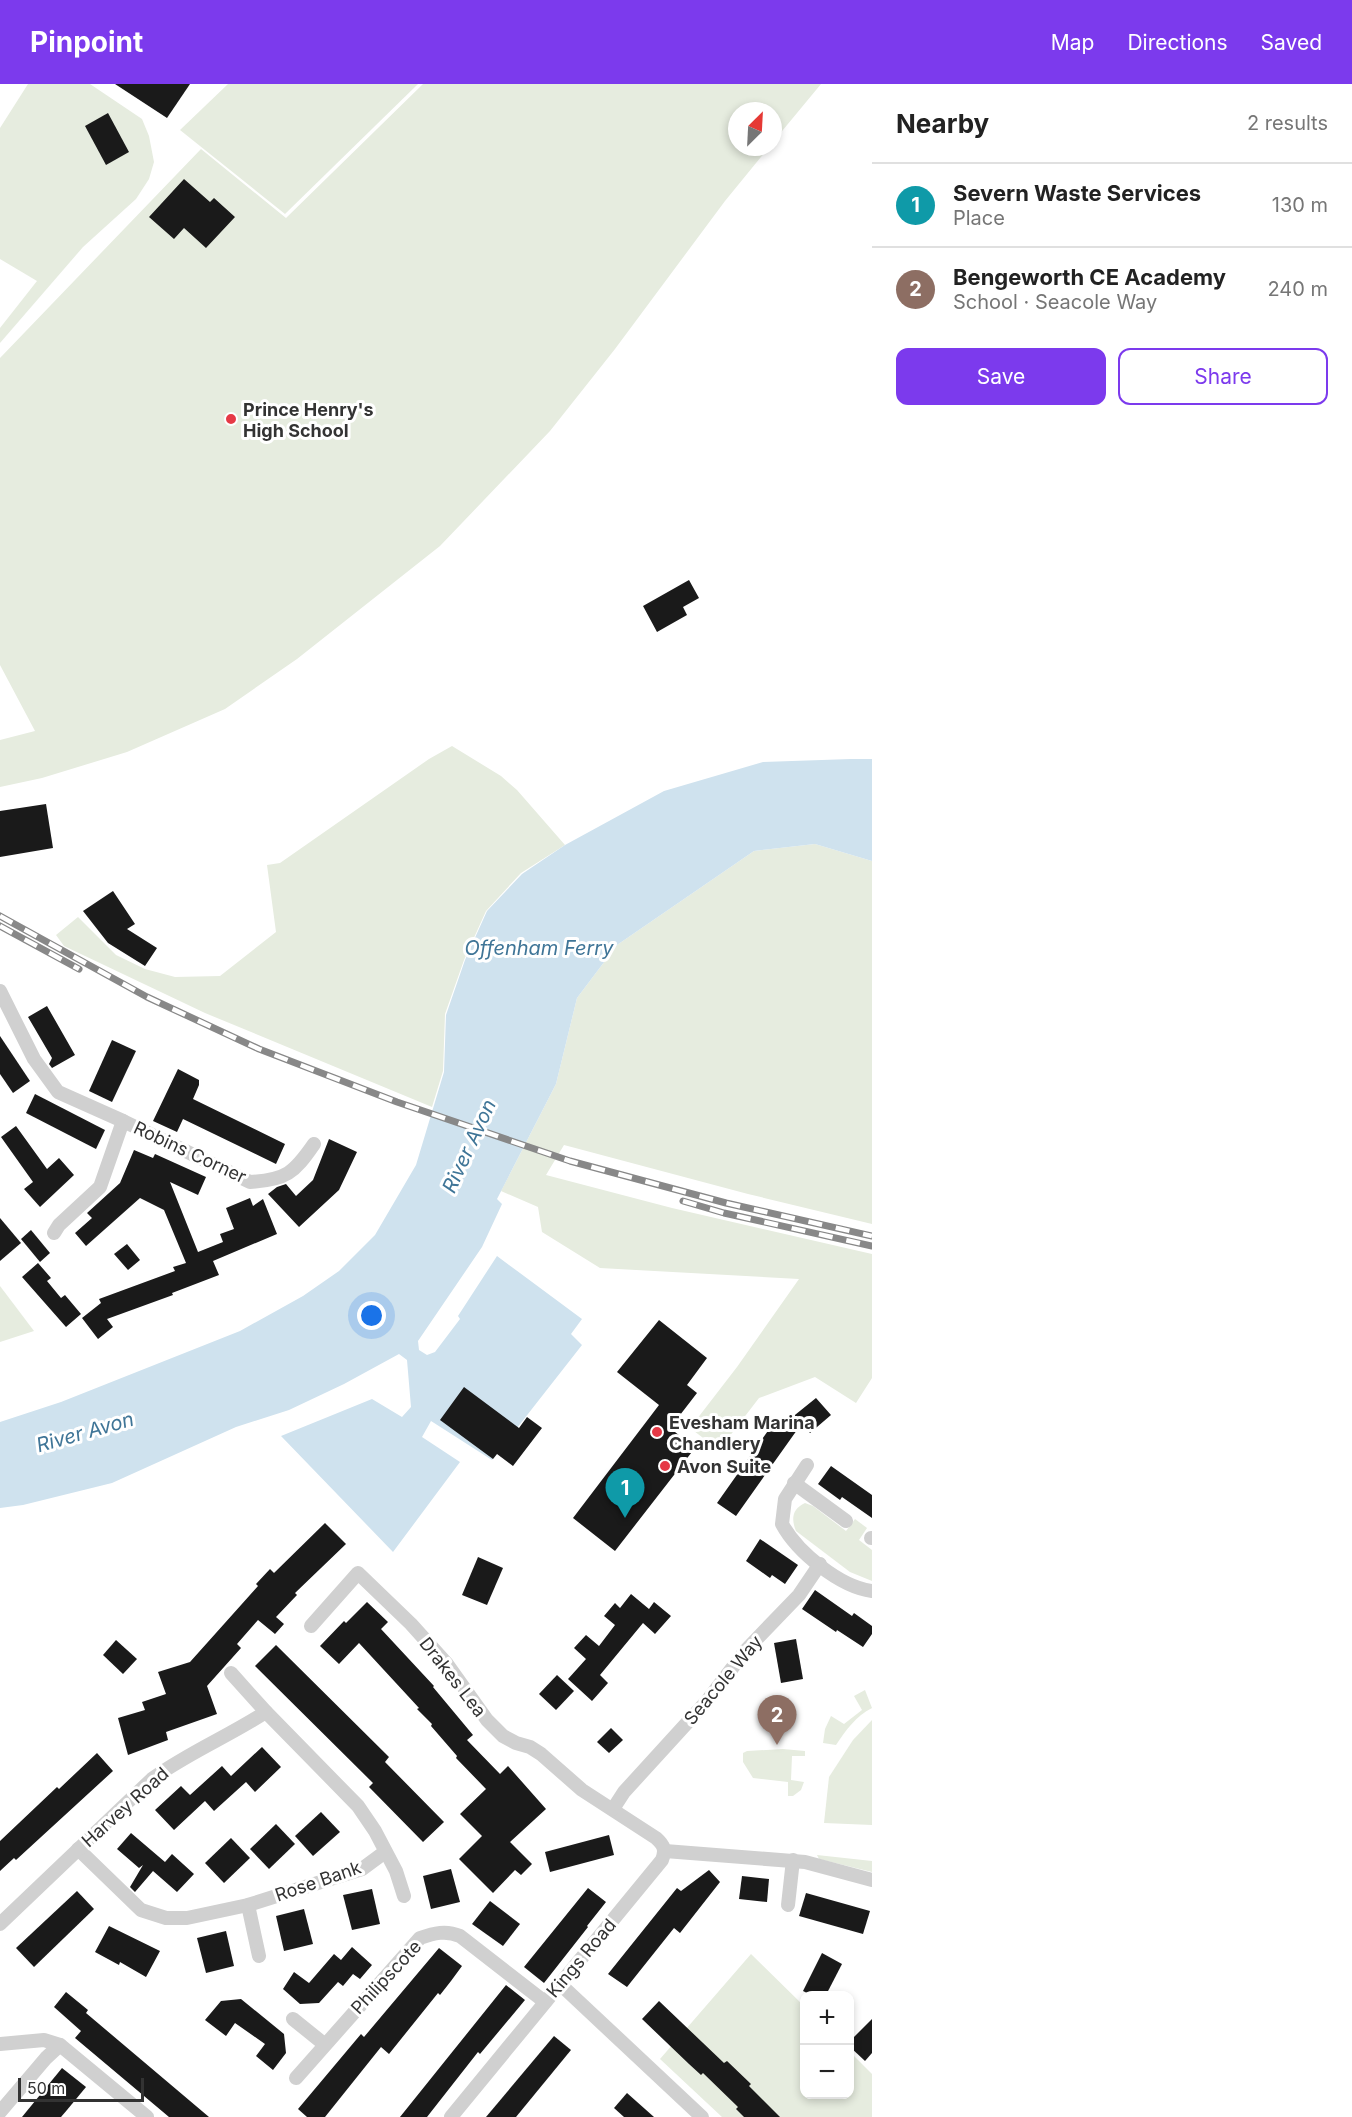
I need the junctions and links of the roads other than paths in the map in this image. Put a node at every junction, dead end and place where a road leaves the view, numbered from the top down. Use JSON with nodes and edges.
{"nodes":[{"id":1,"x":0,"y":991,"type":"edge"},
{"id":2,"x":123,"y":1121,"type":"junction"},
{"id":3,"x":314,"y":1144,"type":"dead end"},
{"id":4,"x":54,"y":1233,"type":"dead end"},
{"id":5,"x":807,"y":1465,"type":"dead end"},
{"id":6,"x":794,"y":1483,"type":"junction"},
{"id":7,"x":846,"y":1521,"type":"dead end"},
{"id":8,"x":820,"y":1564,"type":"junction"},
{"id":9,"x":872,"y":1591,"type":"edge"},
{"id":10,"x":311,"y":1626,"type":"dead end"},
{"id":11,"x":231,"y":1673,"type":"dead end"},
{"id":12,"x":266,"y":1712,"type":"junction"},
{"id":13,"x":613,"y":1809,"type":"junction"},
{"id":14,"x":78,"y":1849,"type":"junction"},
{"id":15,"x":665,"y":1851,"type":"junction"},
{"id":16,"x":385,"y":1852,"type":"junction"},
{"id":17,"x":793,"y":1860,"type":"junction"},
{"id":18,"x":872,"y":1880,"type":"edge"},
{"id":19,"x":404,"y":1896,"type":"dead end"},
{"id":20,"x":248,"y":1905,"type":"junction"},
{"id":21,"x":788,"y":1905,"type":"dead end"},
{"id":22,"x":0,"y":1924,"type":"edge"},
{"id":23,"x":259,"y":1956,"type":"dead end"},
{"id":24,"x":560,"y":1984,"type":"junction"},
{"id":25,"x":545,"y":2001,"type":"junction"},
{"id":26,"x":293,"y":2019,"type":"dead end"},
{"id":27,"x":0,"y":2044,"type":"edge"},
{"id":28,"x":324,"y":2044,"type":"junction"},
{"id":29,"x":60,"y":2045,"type":"junction"},
{"id":30,"x":296,"y":2078,"type":"dead end"},
{"id":31,"x":0,"y":2112,"type":"edge"},
{"id":32,"x":147,"y":2117,"type":"edge"},
{"id":33,"x":451,"y":2117,"type":"edge"},
{"id":34,"x":702,"y":2117,"type":"edge"}],
"edges":[{"from":1,"to":2,"type":"street","name":"Robins Corner"},
{"from":2,"to":3,"type":"street","name":"Robins Corner"},
{"from":2,"to":4,"type":"street","name":"Robins Corner"},
{"from":5,"to":6,"type":"street"},
{"from":6,"to":7,"type":"street"},
{"from":6,"to":8,"type":"street"},
{"from":8,"to":9,"type":"street"},
{"from":8,"to":13,"type":"street","name":"Seacole Way"},
{"from":10,"to":13,"type":"street","name":"Drakes Lea"},
{"from":11,"to":12,"type":"street"},
{"from":12,"to":14,"type":"street","name":"Harvey Road"},
{"from":12,"to":16,"type":"street"},
{"from":13,"to":15,"type":"street"},
{"from":14,"to":20,"type":"street","name":"Rose Bank"},
{"from":14,"to":22,"type":"street","name":"Harvey Road"},
{"from":15,"to":17,"type":"street"},
{"from":15,"to":24,"type":"street","name":"Kings Road"},
{"from":16,"to":19,"type":"street"},
{"from":16,"to":20,"type":"street","name":"Rose Bank"},
{"from":17,"to":18,"type":"street"},
{"from":17,"to":21,"type":"street"},
{"from":20,"to":23,"type":"street"},
{"from":24,"to":25,"type":"street","name":"Kings Road"},
{"from":24,"to":34,"type":"street"},
{"from":25,"to":28,"type":"street","name":"Philipscote"},
{"from":25,"to":33,"type":"street","name":"Kings Road"},
{"from":26,"to":28,"type":"street"},
{"from":27,"to":29,"type":"street"},
{"from":28,"to":30,"type":"street","name":"Philipscote"},
{"from":29,"to":31,"type":"street"},
{"from":29,"to":32,"type":"street"}]}
